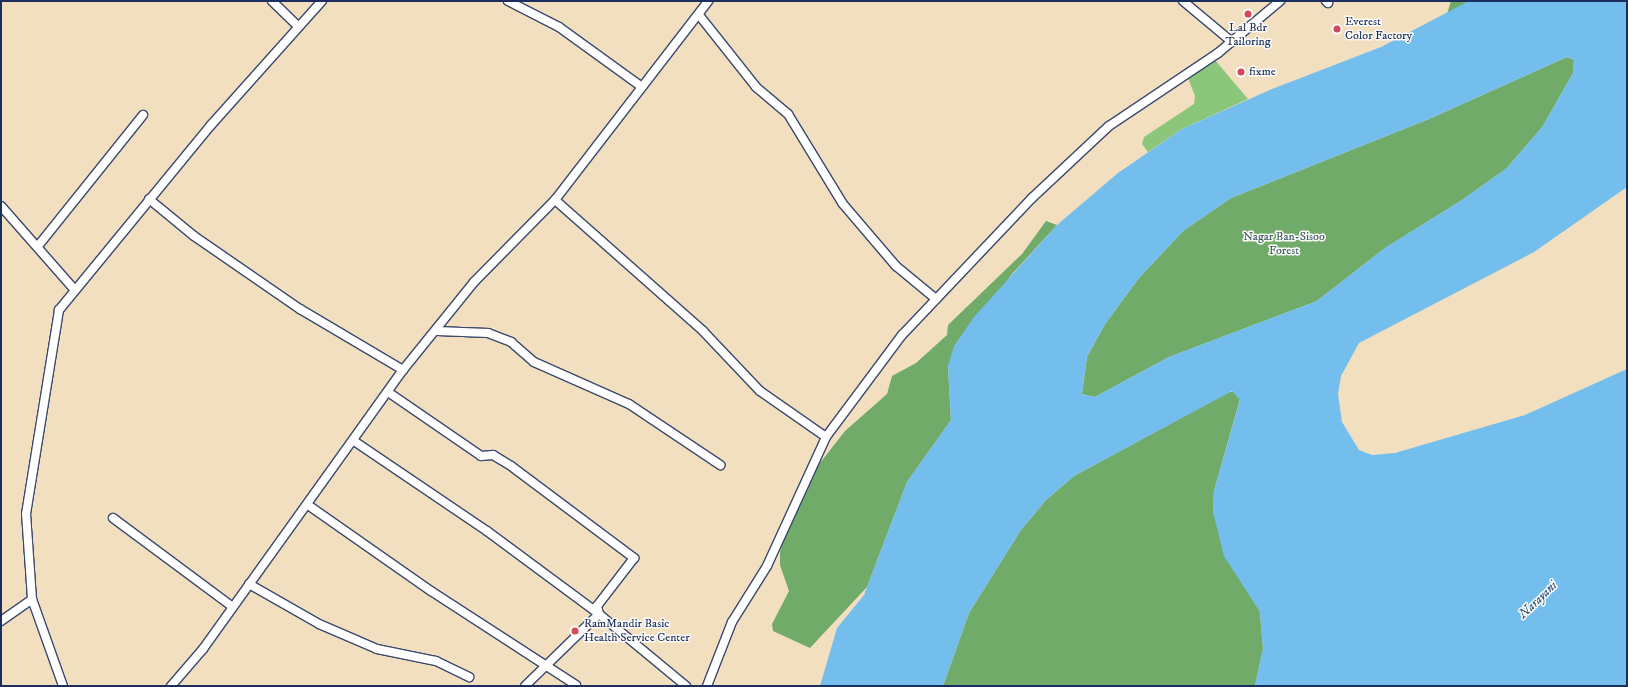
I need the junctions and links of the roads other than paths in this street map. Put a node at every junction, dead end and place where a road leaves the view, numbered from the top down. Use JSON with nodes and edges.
{"nodes":[{"id":1,"x":272,"y":1,"type":"edge"},
{"id":2,"x":322,"y":1,"type":"edge"},
{"id":3,"x":508,"y":1,"type":"edge"},
{"id":4,"x":708,"y":1,"type":"edge"},
{"id":5,"x":1183,"y":1,"type":"edge"},
{"id":6,"x":1280,"y":1,"type":"edge"},
{"id":7,"x":699,"y":15,"type":"junction"},
{"id":8,"x":298,"y":26,"type":"junction"},
{"id":9,"x":1232,"y":42,"type":"junction"},
{"id":10,"x":642,"y":87,"type":"junction"},
{"id":11,"x":143,"y":115,"type":"dead end"},
{"id":12,"x":149,"y":199,"type":"junction"},
{"id":13,"x":555,"y":200,"type":"junction"},
{"id":14,"x":1,"y":206,"type":"edge"},
{"id":15,"x":38,"y":246,"type":"junction"},
{"id":16,"x":74,"y":289,"type":"junction"},
{"id":17,"x":936,"y":299,"type":"junction"},
{"id":18,"x":437,"y":331,"type":"junction"},
{"id":19,"x":403,"y":370,"type":"junction"},
{"id":20,"x":388,"y":392,"type":"junction"},
{"id":21,"x":826,"y":438,"type":"junction"},
{"id":22,"x":354,"y":440,"type":"junction"},
{"id":23,"x":720,"y":465,"type":"dead end"},
{"id":24,"x":308,"y":504,"type":"junction"},
{"id":25,"x":113,"y":518,"type":"dead end"},
{"id":26,"x":249,"y":584,"type":"junction"},
{"id":27,"x":32,"y":599,"type":"junction"},
{"id":28,"x":232,"y":607,"type":"junction"},
{"id":29,"x":599,"y":614,"type":"junction"},
{"id":30,"x":1,"y":621,"type":"edge"},
{"id":31,"x":546,"y":666,"type":"junction"},
{"id":32,"x":469,"y":677,"type":"dead end"},
{"id":33,"x":576,"y":685,"type":"edge"},
{"id":34,"x":63,"y":686,"type":"edge"},
{"id":35,"x":171,"y":686,"type":"edge"},
{"id":36,"x":525,"y":686,"type":"edge"},
{"id":37,"x":686,"y":686,"type":"edge"},
{"id":38,"x":707,"y":686,"type":"edge"}],
"edges":[{"from":1,"to":8,"type":"street"},
{"from":2,"to":8,"type":"street"},
{"from":3,"to":10,"type":"street"},
{"from":4,"to":7,"type":"street"},
{"from":5,"to":9,"type":"street"},
{"from":6,"to":9,"type":"street"},
{"from":7,"to":10,"type":"street"},
{"from":7,"to":17,"type":"street"},
{"from":8,"to":12,"type":"street"},
{"from":9,"to":17,"type":"street"},
{"from":10,"to":13,"type":"street"},
{"from":11,"to":15,"type":"street"},
{"from":12,"to":16,"type":"street"},
{"from":12,"to":19,"type":"street"},
{"from":13,"to":18,"type":"street"},
{"from":13,"to":21,"type":"street"},
{"from":14,"to":15,"type":"street"},
{"from":15,"to":16,"type":"street"},
{"from":16,"to":27,"type":"street"},
{"from":17,"to":21,"type":"street"},
{"from":18,"to":19,"type":"street"},
{"from":18,"to":23,"type":"street"},
{"from":19,"to":20,"type":"street"},
{"from":20,"to":22,"type":"street"},
{"from":20,"to":29,"type":"street"},
{"from":21,"to":38,"type":"street"},
{"from":22,"to":24,"type":"street"},
{"from":22,"to":29,"type":"street"},
{"from":24,"to":26,"type":"street"},
{"from":24,"to":31,"type":"street"},
{"from":25,"to":28,"type":"street"},
{"from":26,"to":28,"type":"street"},
{"from":26,"to":32,"type":"street"},
{"from":27,"to":30,"type":"street"},
{"from":27,"to":34,"type":"street"},
{"from":28,"to":35,"type":"street"},
{"from":29,"to":31,"type":"street"},
{"from":29,"to":37,"type":"street"},
{"from":31,"to":33,"type":"street"},
{"from":31,"to":36,"type":"street"}]}
